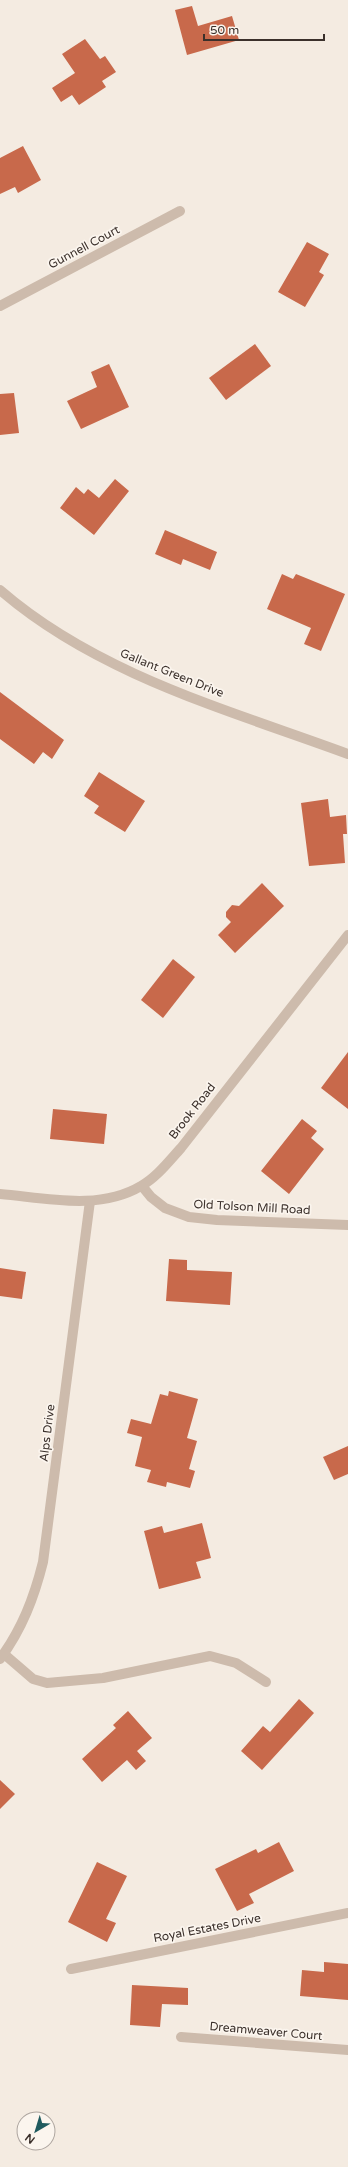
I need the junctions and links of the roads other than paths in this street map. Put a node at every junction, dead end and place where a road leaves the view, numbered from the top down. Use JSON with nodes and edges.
{"nodes":[{"id":1,"x":180,"y":211,"type":"dead end"},
{"id":2,"x":0,"y":306,"type":"edge"},
{"id":3,"x":0,"y":590,"type":"edge"},
{"id":4,"x":348,"y":754,"type":"edge"},
{"id":5,"x":348,"y":935,"type":"edge"},
{"id":6,"x":142,"y":1186,"type":"junction"},
{"id":7,"x":0,"y":1194,"type":"edge"},
{"id":8,"x":90,"y":1201,"type":"junction"},
{"id":9,"x":348,"y":1226,"type":"edge"},
{"id":10,"x":2,"y":1656,"type":"edge"},
{"id":11,"x":266,"y":1682,"type":"dead end"},
{"id":12,"x":348,"y":1913,"type":"edge"},
{"id":13,"x":71,"y":1969,"type":"dead end"},
{"id":14,"x":181,"y":2037,"type":"dead end"},
{"id":15,"x":348,"y":2050,"type":"edge"}],
"edges":[{"from":1,"to":2,"type":"street","name":"Gunnell Court"},
{"from":3,"to":4,"type":"street","name":"Gallant Green Drive"},
{"from":5,"to":6,"type":"street","name":"Brook Road"},
{"from":6,"to":8,"type":"street","name":"Brook Road"},
{"from":6,"to":9,"type":"street","name":"Old Tolson Mill Road"},
{"from":7,"to":8,"type":"street","name":"Brook Road"},
{"from":8,"to":10,"type":"street","name":"Alps Drive"},
{"from":10,"to":11,"type":"street"},
{"from":12,"to":13,"type":"street","name":"Royal Estates Drive"},
{"from":14,"to":15,"type":"street","name":"Dreamweaver Court"}]}
